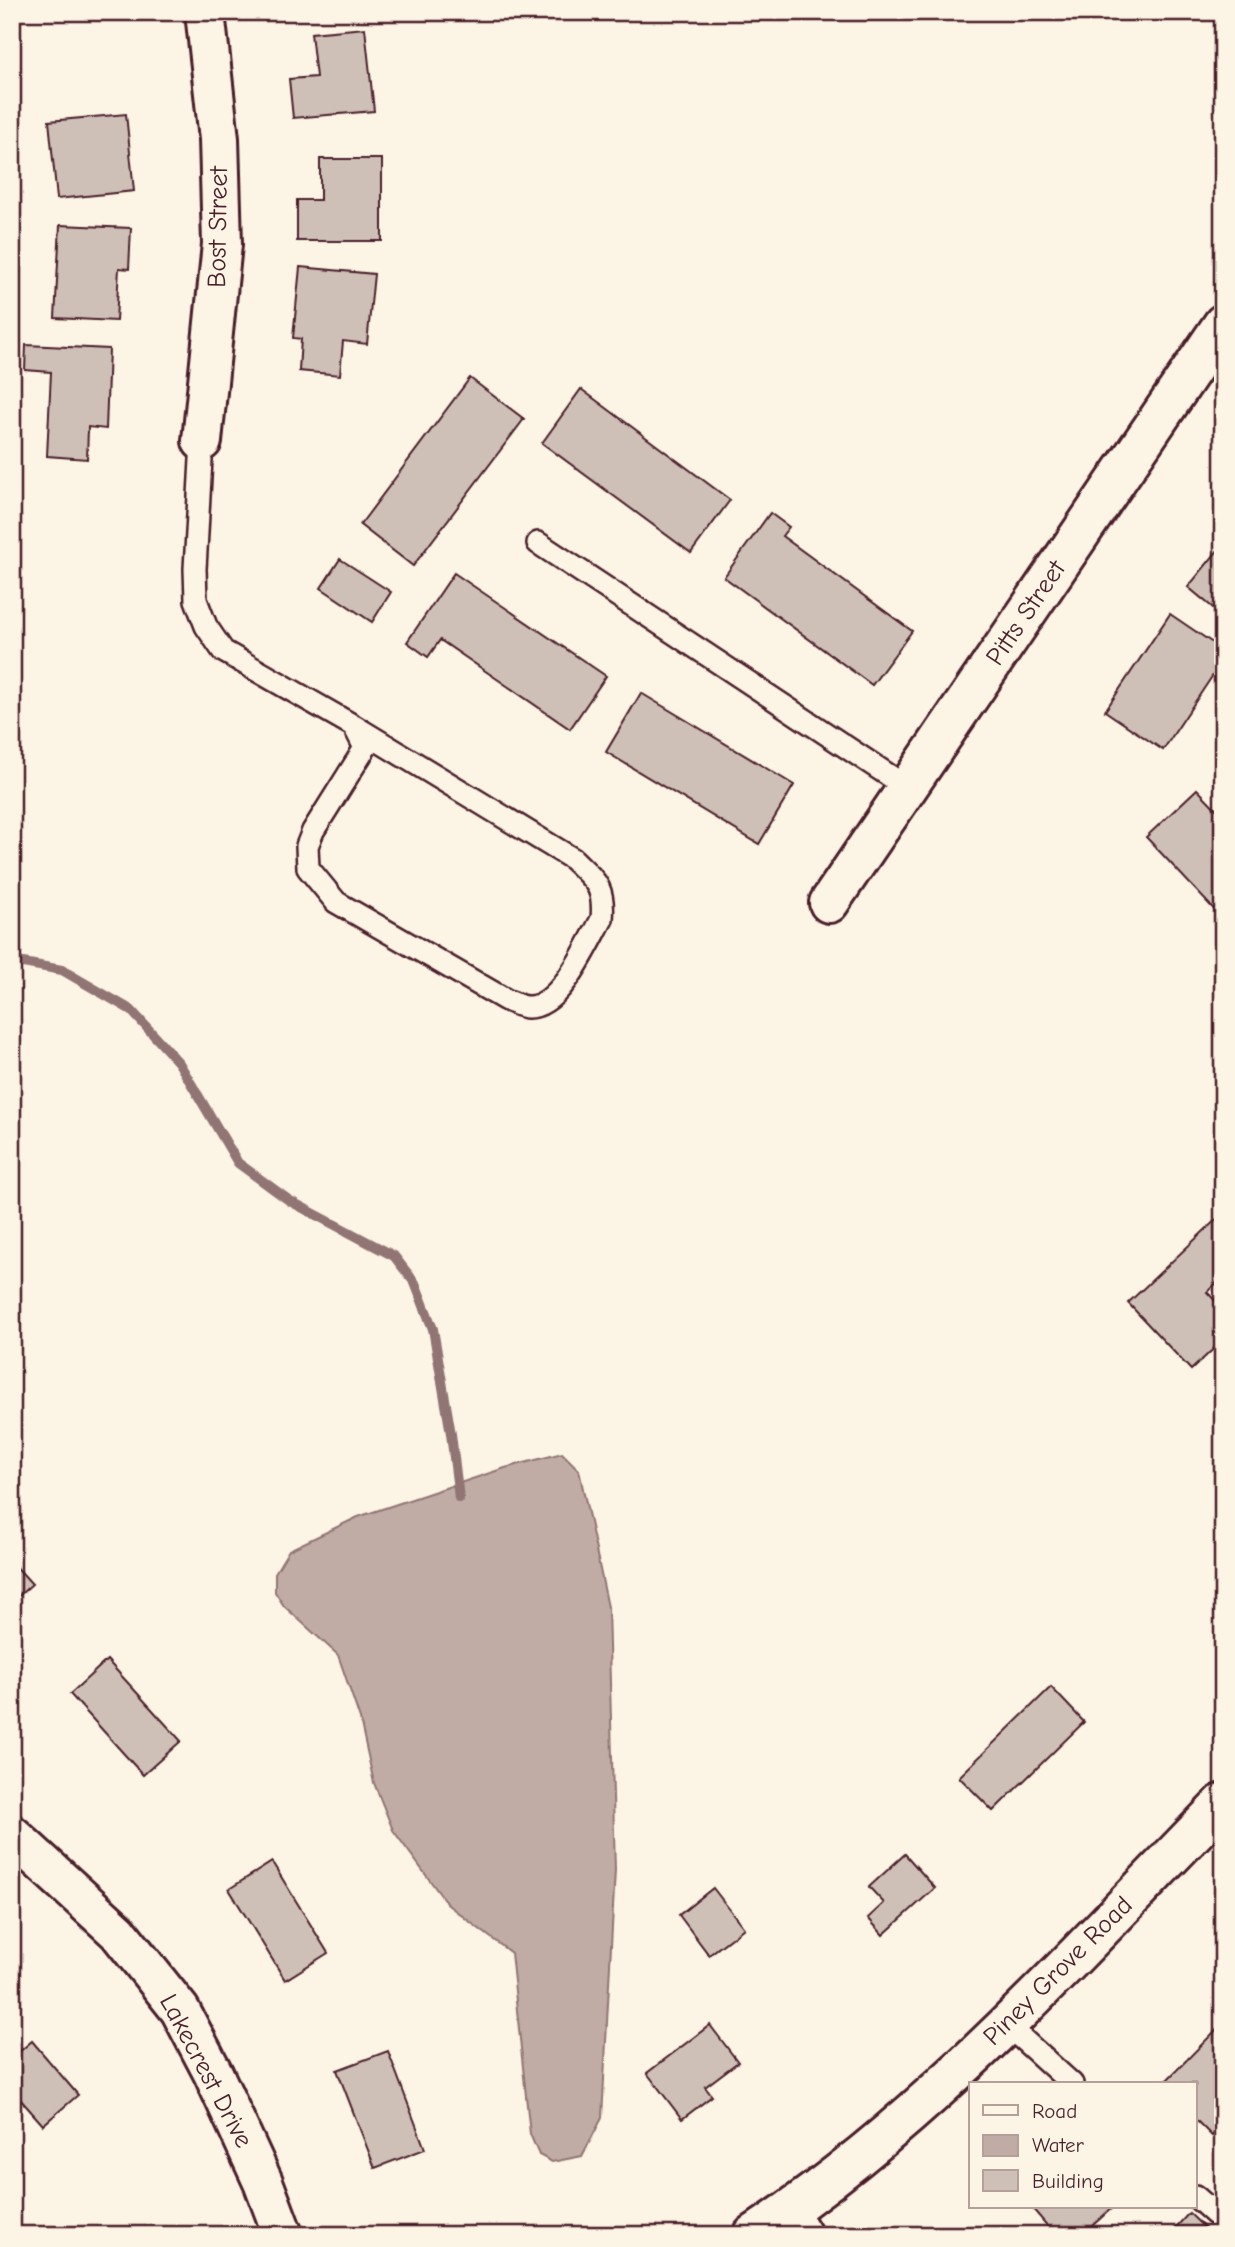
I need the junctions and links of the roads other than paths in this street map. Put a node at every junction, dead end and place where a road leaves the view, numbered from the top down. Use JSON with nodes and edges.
{"nodes":[{"id":1,"x":205,"y":12,"type":"edge"},
{"id":2,"x":1223,"y":324,"type":"edge"},
{"id":3,"x":202,"y":441,"type":"joint"},
{"id":4,"x":538,"y":543,"type":"dead end"},
{"id":5,"x":355,"y":726,"type":"junction"},
{"id":6,"x":908,"y":788,"type":"junction"},
{"id":7,"x":830,"y":903,"type":"dead end"},
{"id":8,"x":1223,"y":1803,"type":"edge"},
{"id":9,"x":12,"y":1835,"type":"edge"},
{"id":10,"x":1007,"y":2025,"type":"junction"},
{"id":11,"x":1070,"y":2082,"type":"edge"},
{"id":12,"x":1196,"y":2197,"type":"edge"},
{"id":13,"x":1215,"y":2214,"type":"dead end"},
{"id":14,"x":795,"y":2223,"type":"edge"},
{"id":15,"x":283,"y":2235,"type":"edge"},
{"id":16,"x":753,"y":2235,"type":"edge"}],
"edges":[{"from":1,"to":3,"type":"street","name":"Bost Street"},
{"from":2,"to":6,"type":"street","name":"Pitts Street"},
{"from":3,"to":5,"type":"lane"},
{"from":4,"to":6,"type":"lane"},
{"from":5,"to":5,"type":"lane"},
{"from":6,"to":7,"type":"street","name":"Pitts Street"},
{"from":8,"to":10,"type":"street","name":"Piney Grove Road"},
{"from":9,"to":15,"type":"street","name":"Lakecrest Drive"},
{"from":10,"to":11,"type":"lane"},
{"from":10,"to":14,"type":"street","name":"Piney Grove Road"},
{"from":12,"to":13,"type":"lane"},
{"from":14,"to":16,"type":"street","name":"Piney Grove Road"}]}
